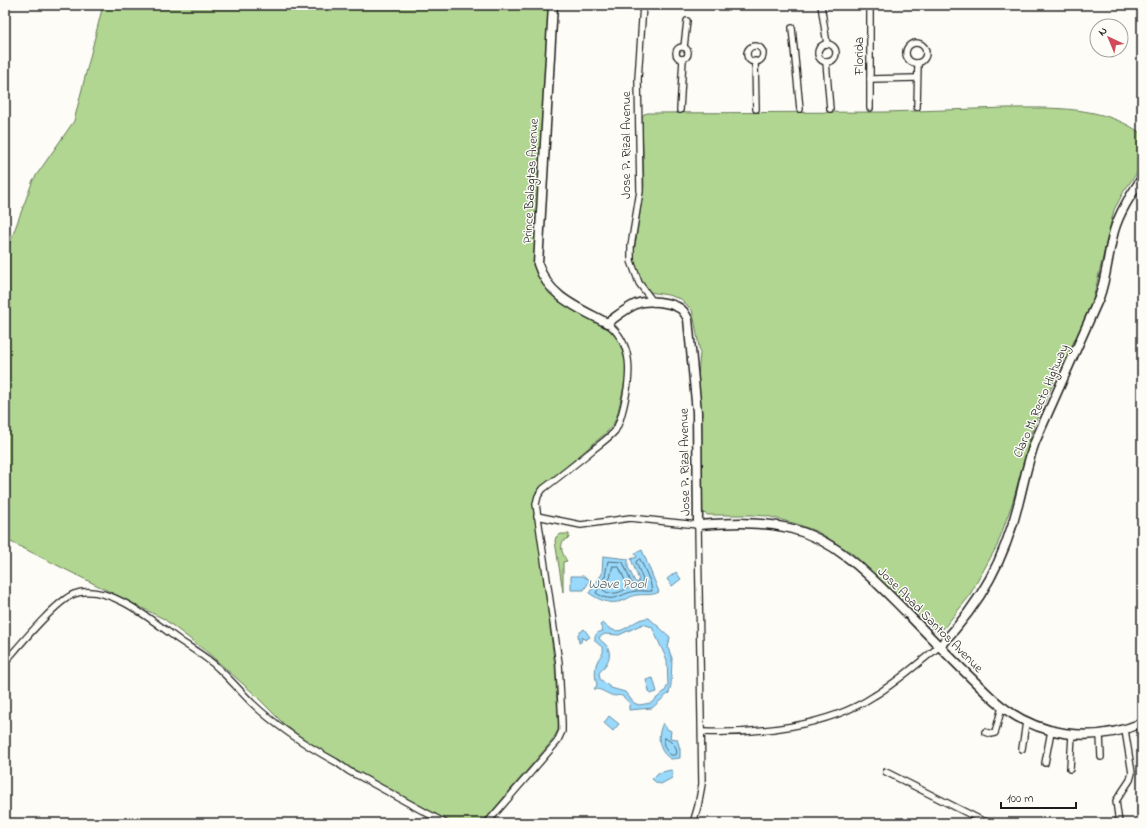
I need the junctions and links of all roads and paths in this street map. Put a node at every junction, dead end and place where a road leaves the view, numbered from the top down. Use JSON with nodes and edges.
{"nodes":[{"id":1,"x":553,"y":5,"type":"edge"},
{"id":2,"x":643,"y":5,"type":"edge"},
{"id":3,"x":821,"y":5,"type":"edge"},
{"id":4,"x":870,"y":5,"type":"edge"},
{"id":5,"x":687,"y":21,"type":"dead end"},
{"id":6,"x":792,"y":28,"type":"dead end"},
{"id":7,"x":828,"y":44,"type":"junction"},
{"id":8,"x":684,"y":47,"type":"junction"},
{"id":9,"x":683,"y":59,"type":"junction"},
{"id":10,"x":755,"y":61,"type":"dead end"},
{"id":11,"x":826,"y":62,"type":"junction"},
{"id":12,"x":918,"y":63,"type":"dead end"},
{"id":13,"x":917,"y":78,"type":"junction"},
{"id":14,"x":870,"y":79,"type":"junction"},
{"id":15,"x":917,"y":107,"type":"dead end"},
{"id":16,"x":870,"y":108,"type":"dead end"},
{"id":17,"x":756,"y":109,"type":"dead end"},
{"id":18,"x":800,"y":109,"type":"dead end"},
{"id":19,"x":830,"y":109,"type":"dead end"},
{"id":20,"x":680,"y":110,"type":"dead end"},
{"id":21,"x":1142,"y":178,"type":"edge"},
{"id":22,"x":654,"y":303,"type":"junction"},
{"id":23,"x":607,"y":323,"type":"junction"},
{"id":24,"x":537,"y":516,"type":"junction"},
{"id":25,"x":698,"y":525,"type":"junction"},
{"id":26,"x":940,"y":646,"type":"junction"},
{"id":27,"x":5,"y":662,"type":"edge"},
{"id":28,"x":1002,"y":707,"type":"junction"},
{"id":29,"x":1026,"y":722,"type":"junction"},
{"id":30,"x":1142,"y":723,"type":"edge"},
{"id":31,"x":1125,"y":730,"type":"junction"},
{"id":32,"x":1051,"y":731,"type":"junction"},
{"id":33,"x":702,"y":732,"type":"junction"},
{"id":34,"x":985,"y":732,"type":"dead end"},
{"id":35,"x":1072,"y":735,"type":"junction"},
{"id":36,"x":1100,"y":735,"type":"junction"},
{"id":37,"x":1022,"y":748,"type":"dead end"},
{"id":38,"x":1101,"y":757,"type":"dead end"},
{"id":39,"x":1045,"y":763,"type":"dead end"},
{"id":40,"x":1070,"y":769,"type":"dead end"},
{"id":41,"x":886,"y":772,"type":"dead end"},
{"id":42,"x":445,"y":823,"type":"edge"},
{"id":43,"x":487,"y":823,"type":"edge"},
{"id":44,"x":693,"y":823,"type":"edge"},
{"id":45,"x":991,"y":823,"type":"edge"},
{"id":46,"x":1119,"y":823,"type":"edge"}],
"edges":[{"from":1,"to":23,"type":"main road","name":"Prince Balagtas Avenue"},
{"from":2,"to":22,"type":"street","name":"Jose P. Rizal Avenue"},
{"from":3,"to":7,"type":"street"},
{"from":4,"to":14,"type":"street","name":"Florida"},
{"from":5,"to":8,"type":"street"},
{"from":6,"to":18,"type":"street"},
{"from":7,"to":11,"type":"street"},
{"from":7,"to":11,"type":"street"},
{"from":8,"to":9,"type":"street"},
{"from":8,"to":9,"type":"street"},
{"from":9,"to":20,"type":"street"},
{"from":10,"to":17,"type":"street"},
{"from":11,"to":19,"type":"street"},
{"from":12,"to":13,"type":"street"},
{"from":13,"to":14,"type":"street"},
{"from":13,"to":15,"type":"street"},
{"from":14,"to":16,"type":"street","name":"Florida"},
{"from":21,"to":26,"type":"main road","name":"Claro M. Recto Highway"},
{"from":22,"to":23,"type":"main road","name":"Jose P. Rizal Avenue"},
{"from":22,"to":25,"type":"main road","name":"Jose P. Rizal Avenue"},
{"from":23,"to":24,"type":"street"},
{"from":24,"to":25,"type":"street"},
{"from":24,"to":43,"type":"street"},
{"from":25,"to":26,"type":"main road","name":"Jose Abad Santos Avenue"},
{"from":25,"to":33,"type":"street"},
{"from":26,"to":28,"type":"main road","name":"Jose Abad Santos Avenue"},
{"from":26,"to":33,"type":"street"},
{"from":27,"to":42,"type":"street"},
{"from":28,"to":29,"type":"main road","name":"Jose Abad Santos Avenue"},
{"from":28,"to":34,"type":"street"},
{"from":29,"to":32,"type":"main road","name":"Jose Abad Santos Avenue"},
{"from":29,"to":37,"type":"street"},
{"from":30,"to":31,"type":"main road","name":"Jose Abad Santos Avenue"},
{"from":31,"to":36,"type":"main road","name":"Jose Abad Santos Avenue"},
{"from":31,"to":46,"type":"street"},
{"from":32,"to":35,"type":"main road","name":"Jose Abad Santos Avenue"},
{"from":32,"to":39,"type":"street"},
{"from":33,"to":44,"type":"street"},
{"from":35,"to":36,"type":"main road","name":"Jose Abad Santos Avenue"},
{"from":35,"to":40,"type":"street"},
{"from":36,"to":38,"type":"street"},
{"from":41,"to":45,"type":"street"}]}
